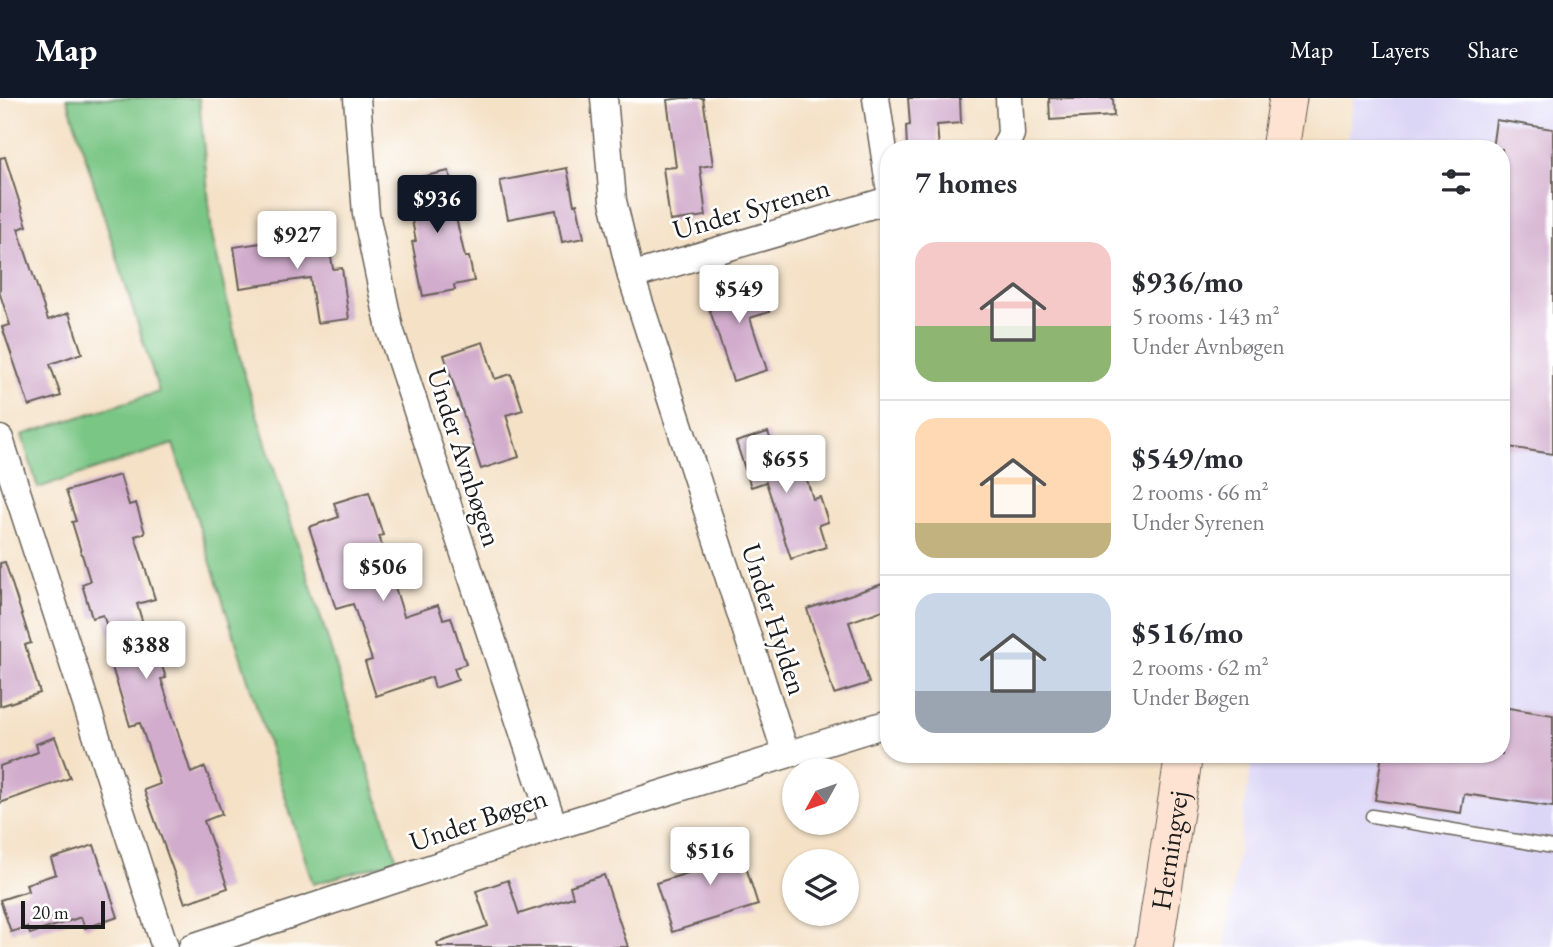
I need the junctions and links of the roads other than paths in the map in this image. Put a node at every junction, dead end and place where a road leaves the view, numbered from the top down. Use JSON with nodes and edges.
{"nodes":[{"id":1,"x":357,"y":98,"type":"edge"},
{"id":2,"x":604,"y":98,"type":"edge"},
{"id":3,"x":876,"y":98,"type":"edge"},
{"id":4,"x":1009,"y":98,"type":"edge"},
{"id":5,"x":1288,"y":98,"type":"edge"},
{"id":6,"x":882,"y":140,"type":"edge"},
{"id":7,"x":1009,"y":140,"type":"edge"},
{"id":8,"x":1281,"y":140,"type":"edge"},
{"id":9,"x":880,"y":203,"type":"edge"},
{"id":10,"x":631,"y":276,"type":"junction"},
{"id":11,"x":2,"y":453,"type":"edge"},
{"id":12,"x":880,"y":726,"type":"edge"},
{"id":13,"x":786,"y":754,"type":"junction"},
{"id":14,"x":1183,"y":763,"type":"edge"},
{"id":15,"x":1372,"y":816,"type":"dead end"},
{"id":16,"x":554,"y":827,"type":"junction"},
{"id":17,"x":1553,"y":847,"type":"edge"},
{"id":18,"x":164,"y":947,"type":"edge"},
{"id":19,"x":192,"y":947,"type":"edge"},
{"id":20,"x":1154,"y":947,"type":"edge"}],
"edges":[{"from":1,"to":16,"type":"street","name":"Under Avnbøgen"},
{"from":2,"to":10,"type":"street","name":"Under Hylden"},
{"from":3,"to":6,"type":"street"},
{"from":4,"to":7,"type":"street"},
{"from":5,"to":8,"type":"main road"},
{"from":9,"to":10,"type":"street","name":"Under Syrenen"},
{"from":10,"to":13,"type":"street","name":"Under Hylden"},
{"from":11,"to":18,"type":"street"},
{"from":12,"to":13,"type":"street"},
{"from":13,"to":16,"type":"street","name":"Under Bøgen"},
{"from":14,"to":20,"type":"main road","name":"Herningvej"},
{"from":15,"to":17,"type":"lane"},
{"from":16,"to":19,"type":"street","name":"Under Bøgen"}]}
